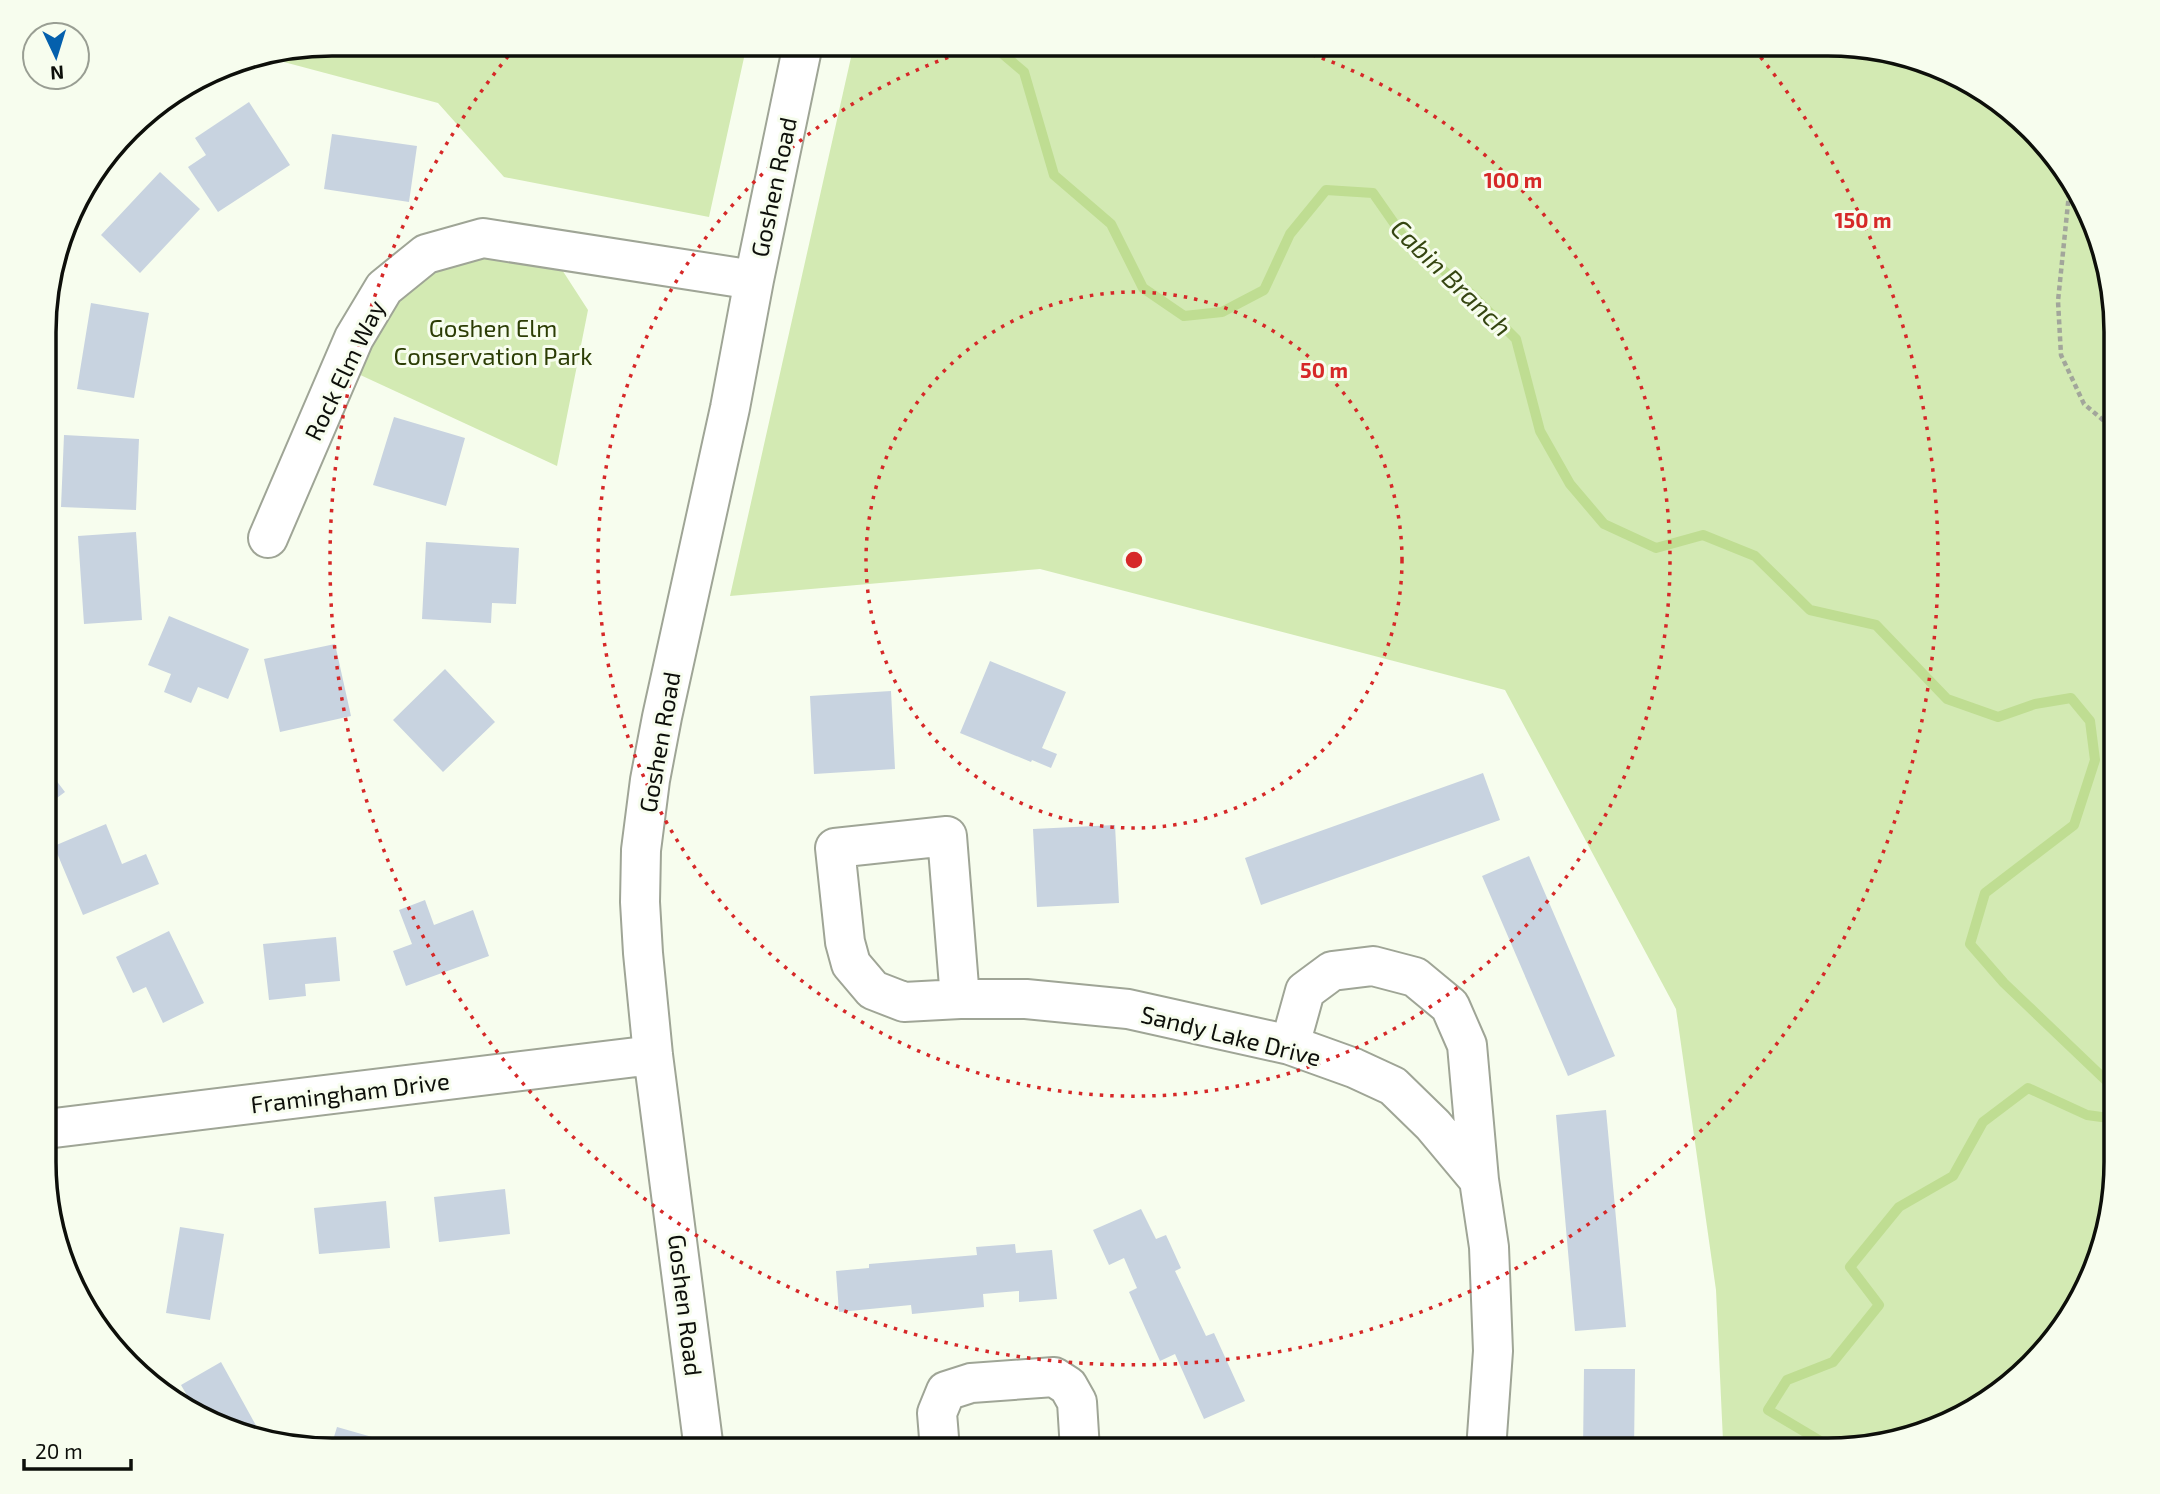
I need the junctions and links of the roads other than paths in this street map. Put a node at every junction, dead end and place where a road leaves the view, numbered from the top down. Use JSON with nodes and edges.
{"nodes":[{"id":1,"x":801,"y":56,"type":"edge"},
{"id":2,"x":754,"y":280,"type":"junction"},
{"id":3,"x":268,"y":538,"type":"dead end"},
{"id":4,"x":960,"y":999,"type":"junction"},
{"id":5,"x":1290,"y":1045,"type":"junction"},
{"id":6,"x":653,"y":1055,"type":"junction"},
{"id":7,"x":56,"y":1128,"type":"edge"},
{"id":8,"x":1479,"y":1181,"type":"junction"},
{"id":9,"x":702,"y":1438,"type":"edge"},
{"id":10,"x":939,"y":1438,"type":"edge"},
{"id":11,"x":1079,"y":1438,"type":"edge"},
{"id":12,"x":1487,"y":1438,"type":"edge"}],
"edges":[{"from":1,"to":2,"type":"street","name":"Goshen Road"},
{"from":2,"to":3,"type":"street","name":"Rock Elm Way"},
{"from":2,"to":6,"type":"street","name":"Goshen Road"},
{"from":4,"to":4,"type":"street","name":"Sandy Lake Drive"},
{"from":4,"to":5,"type":"street","name":"Sandy Lake Drive"},
{"from":5,"to":8,"type":"street","name":"Sandy Lake Drive"},
{"from":5,"to":8,"type":"street"},
{"from":6,"to":7,"type":"street","name":"Framingham Drive"},
{"from":6,"to":9,"type":"street","name":"Goshen Road"},
{"from":8,"to":12,"type":"street"},
{"from":10,"to":11,"type":"street"}]}
